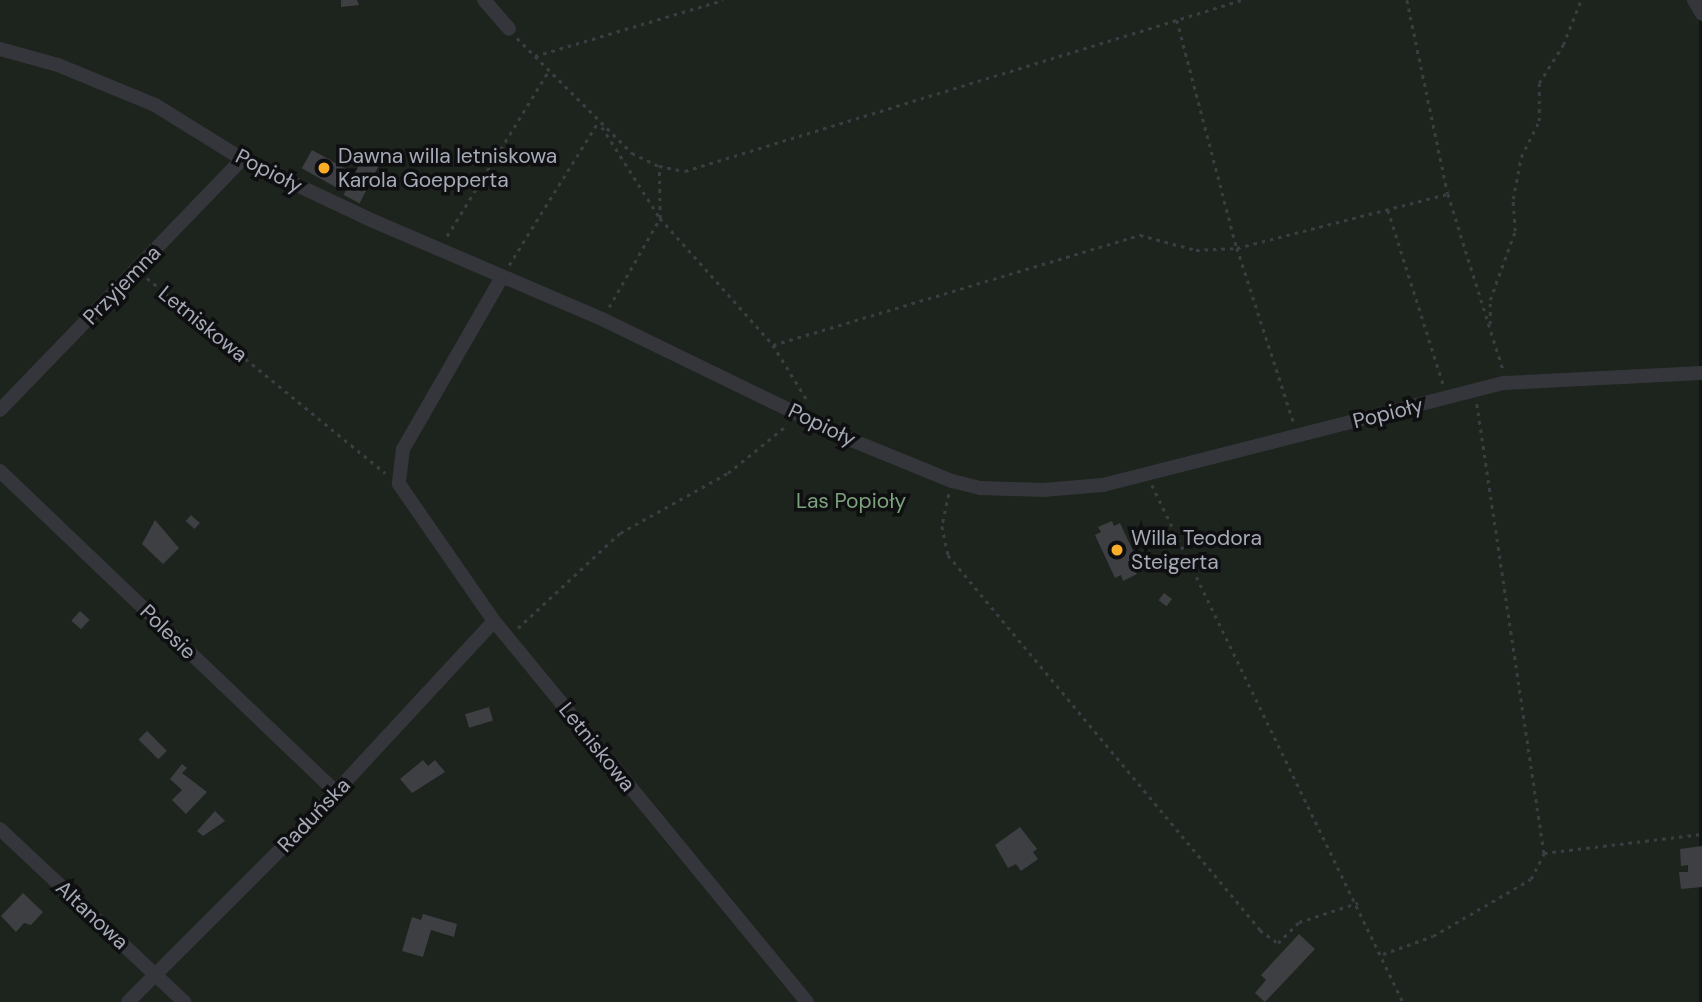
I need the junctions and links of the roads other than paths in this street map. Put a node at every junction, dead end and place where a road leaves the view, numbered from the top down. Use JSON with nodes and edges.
{"nodes":[{"id":1,"x":484,"y":0,"type":"edge"},
{"id":2,"x":1694,"y":0,"type":"edge"},
{"id":3,"x":1702,"y":13,"type":"edge"},
{"id":4,"x":509,"y":29,"type":"road end"},
{"id":5,"x":0,"y":49,"type":"edge"},
{"id":6,"x":242,"y":159,"type":"junction"},
{"id":7,"x":502,"y":277,"type":"junction"},
{"id":8,"x":1702,"y":373,"type":"edge"},
{"id":9,"x":0,"y":410,"type":"edge"},
{"id":10,"x":0,"y":471,"type":"edge"},
{"id":11,"x":494,"y":621,"type":"junction"},
{"id":12,"x":336,"y":792,"type":"junction"},
{"id":13,"x":0,"y":829,"type":"edge"},
{"id":14,"x":155,"y":974,"type":"junction"},
{"id":15,"x":128,"y":1002,"type":"edge"},
{"id":16,"x":184,"y":1002,"type":"edge"},
{"id":17,"x":807,"y":1002,"type":"edge"}],
"edges":[{"from":1,"to":4,"type":"street"},
{"from":2,"to":3,"type":"street"},
{"from":5,"to":6,"type":"street","name":"Popioły"},
{"from":6,"to":7,"type":"street","name":"Popioły"},
{"from":6,"to":9,"type":"street","name":"Przyjemna"},
{"from":7,"to":8,"type":"street","name":"Popioły"},
{"from":7,"to":11,"type":"street","name":"Letniskowa"},
{"from":10,"to":12,"type":"street","name":"Polesie"},
{"from":11,"to":12,"type":"street","name":"Raduńska"},
{"from":11,"to":17,"type":"street","name":"Letniskowa"},
{"from":12,"to":14,"type":"street","name":"Raduńska"},
{"from":13,"to":14,"type":"street","name":"Altanowa"},
{"from":14,"to":15,"type":"street","name":"Raduńska"},
{"from":14,"to":16,"type":"street","name":"Altanowa"}]}
